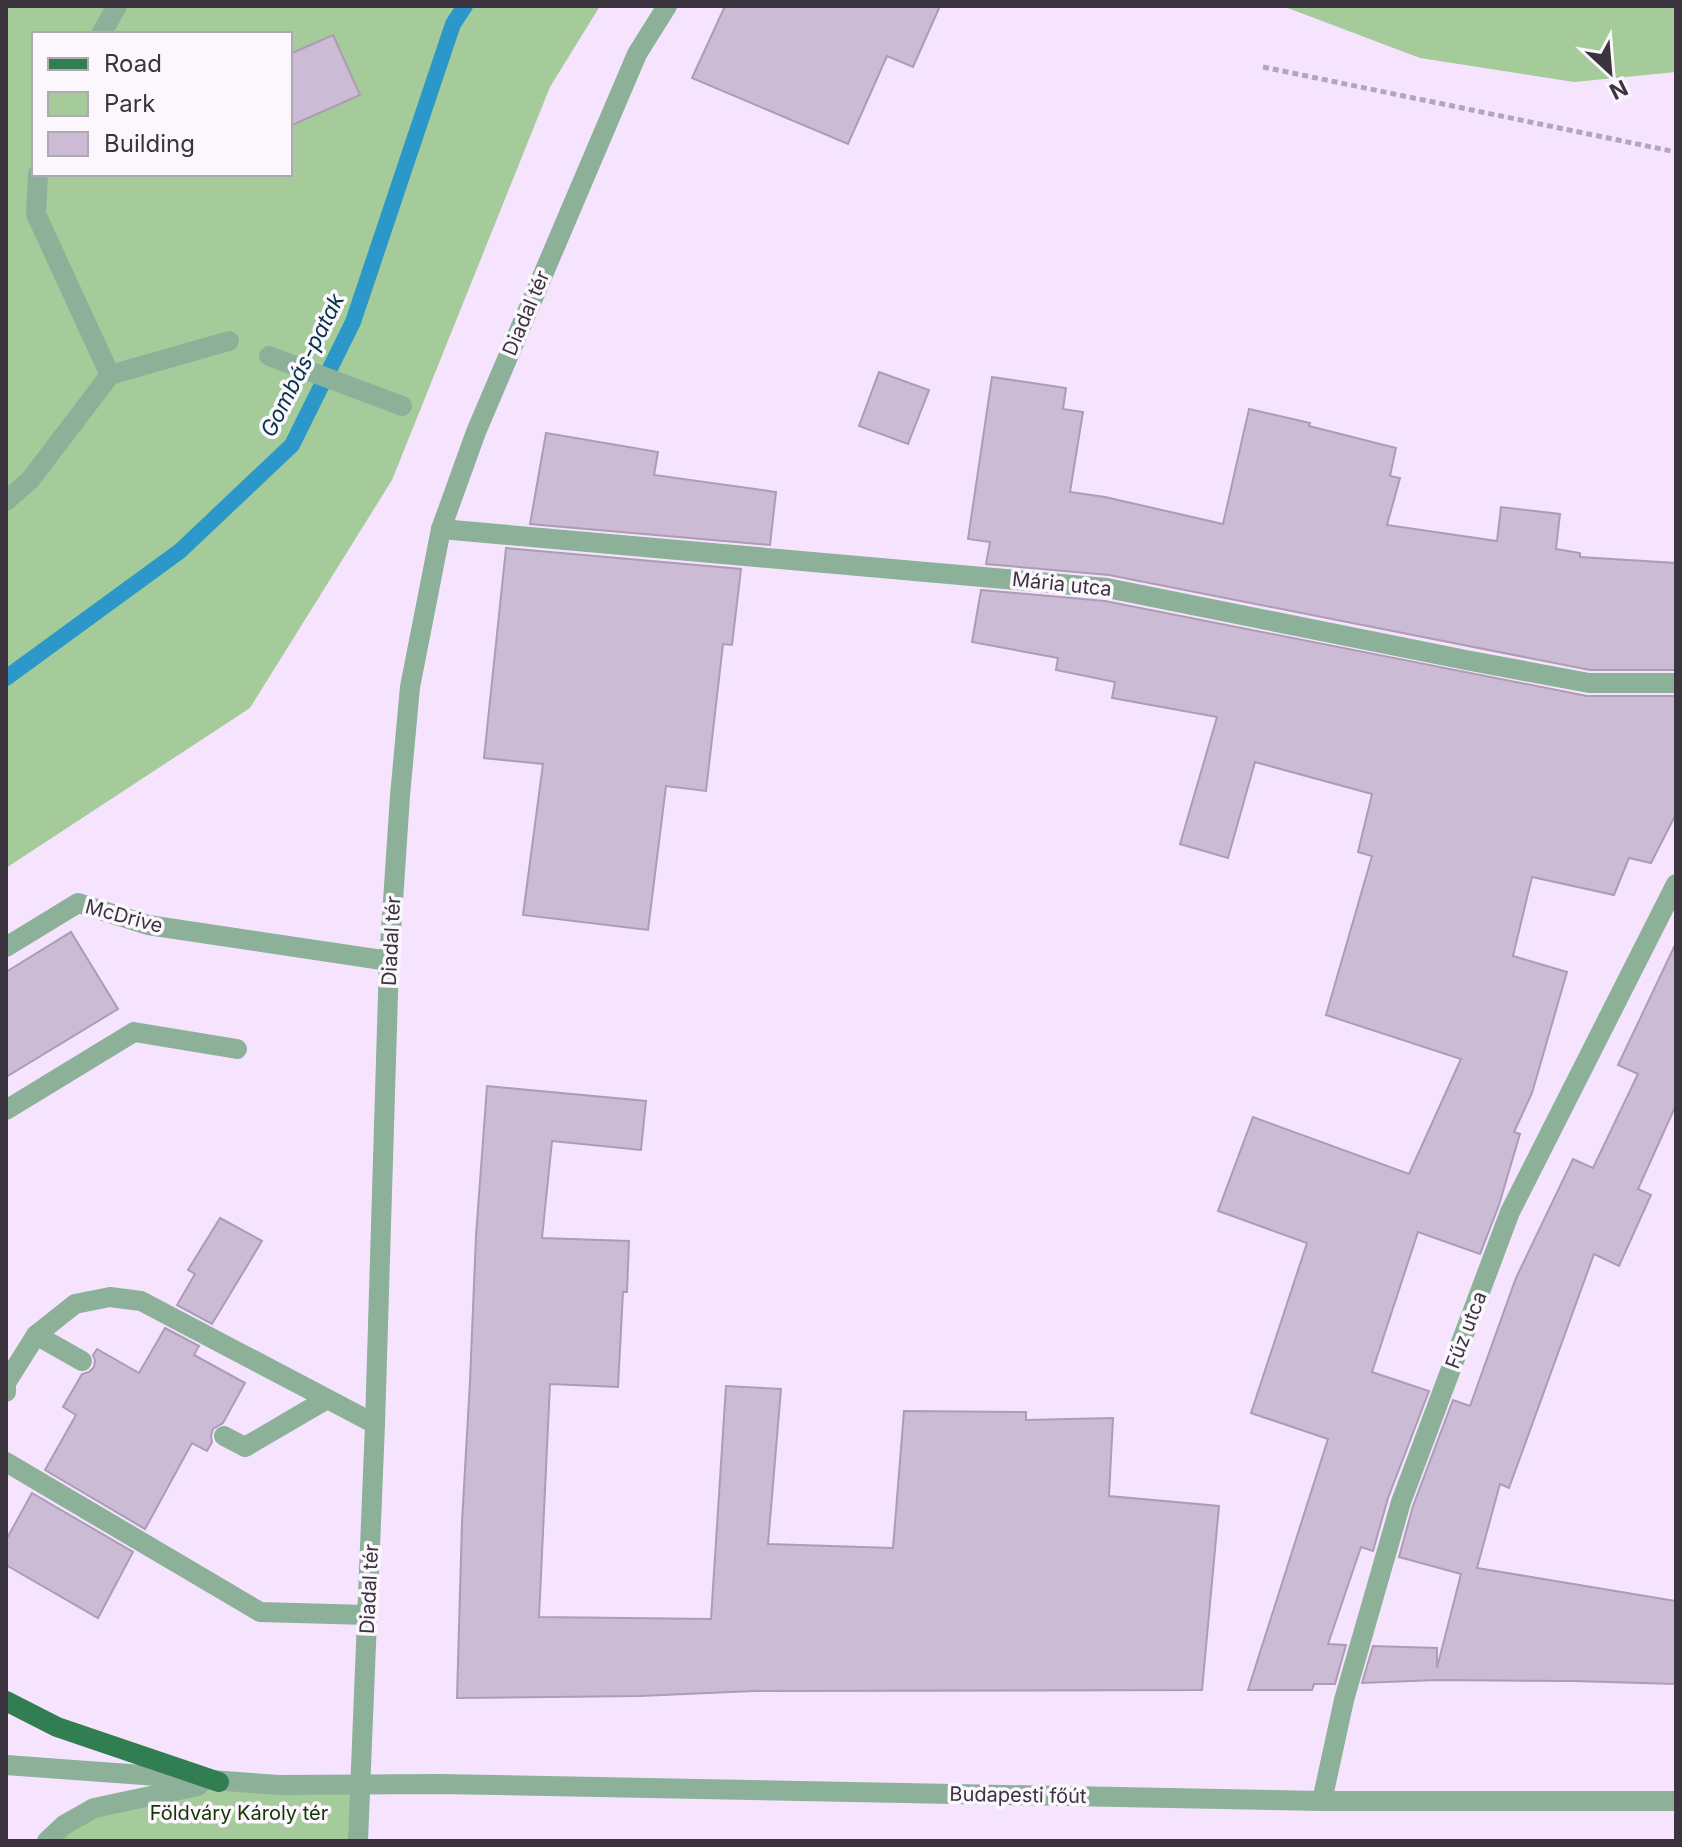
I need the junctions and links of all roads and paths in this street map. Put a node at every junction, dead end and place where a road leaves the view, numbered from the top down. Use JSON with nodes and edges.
{"nodes":[{"id":1,"x":117,"y":6,"type":"edge"},
{"id":2,"x":667,"y":6,"type":"edge"},
{"id":3,"x":102,"y":32,"type":"edge"},
{"id":4,"x":1263,"y":67,"type":"dead end"},
{"id":5,"x":1676,"y":152,"type":"edge"},
{"id":6,"x":38,"y":176,"type":"edge"},
{"id":7,"x":229,"y":341,"type":"dead end"},
{"id":8,"x":269,"y":356,"type":"dead end"},
{"id":9,"x":110,"y":375,"type":"junction"},
{"id":10,"x":402,"y":406,"type":"dead end"},
{"id":11,"x":6,"y":501,"type":"edge"},
{"id":12,"x":441,"y":529,"type":"junction"},
{"id":13,"x":1676,"y":683,"type":"edge"},
{"id":14,"x":1676,"y":884,"type":"edge"},
{"id":15,"x":6,"y":947,"type":"edge"},
{"id":16,"x":389,"y":961,"type":"junction"},
{"id":17,"x":237,"y":1049,"type":"dead end"},
{"id":18,"x":6,"y":1110,"type":"edge"},
{"id":19,"x":36,"y":1335,"type":"junction"},
{"id":20,"x":82,"y":1361,"type":"dead end"},
{"id":21,"x":6,"y":1392,"type":"edge"},
{"id":22,"x":327,"y":1399,"type":"junction"},
{"id":23,"x":375,"y":1424,"type":"junction"},
{"id":24,"x":224,"y":1436,"type":"dead end"},
{"id":25,"x":6,"y":1462,"type":"edge"},
{"id":26,"x":368,"y":1615,"type":"junction"},
{"id":27,"x":6,"y":1701,"type":"edge"},
{"id":28,"x":6,"y":1765,"type":"edge"},
{"id":29,"x":219,"y":1782,"type":"junction"},
{"id":30,"x":361,"y":1785,"type":"junction"},
{"id":31,"x":1322,"y":1801,"type":"junction"},
{"id":32,"x":1676,"y":1801,"type":"edge"},
{"id":33,"x":47,"y":1841,"type":"edge"},
{"id":34,"x":358,"y":1841,"type":"edge"}],
"edges":[{"from":1,"to":3,"type":"street"},
{"from":2,"to":12,"type":"street","name":"Diadal tér"},
{"from":4,"to":5,"type":"path"},
{"from":6,"to":9,"type":"street"},
{"from":7,"to":9,"type":"street"},
{"from":8,"to":10,"type":"street"},
{"from":9,"to":11,"type":"street"},
{"from":12,"to":13,"type":"street","name":"Mária utca"},
{"from":12,"to":16,"type":"street","name":"Diadal tér"},
{"from":14,"to":31,"type":"street","name":"Fűz utca"},
{"from":15,"to":16,"type":"street","name":"McDrive"},
{"from":16,"to":23,"type":"street","name":"Diadal tér"},
{"from":17,"to":18,"type":"street"},
{"from":19,"to":20,"type":"street"},
{"from":19,"to":21,"type":"street"},
{"from":19,"to":22,"type":"street"},
{"from":22,"to":23,"type":"street"},
{"from":22,"to":24,"type":"street"},
{"from":23,"to":26,"type":"street","name":"Diadal tér"},
{"from":25,"to":26,"type":"street"},
{"from":26,"to":30,"type":"street","name":"Diadal tér"},
{"from":27,"to":29,"type":"main road"},
{"from":28,"to":29,"type":"street"},
{"from":29,"to":30,"type":"street"},
{"from":29,"to":33,"type":"street"},
{"from":30,"to":31,"type":"street","name":"Budapesti főút"},
{"from":30,"to":34,"type":"street"},
{"from":31,"to":32,"type":"street","name":"Budapesti főút"}]}
